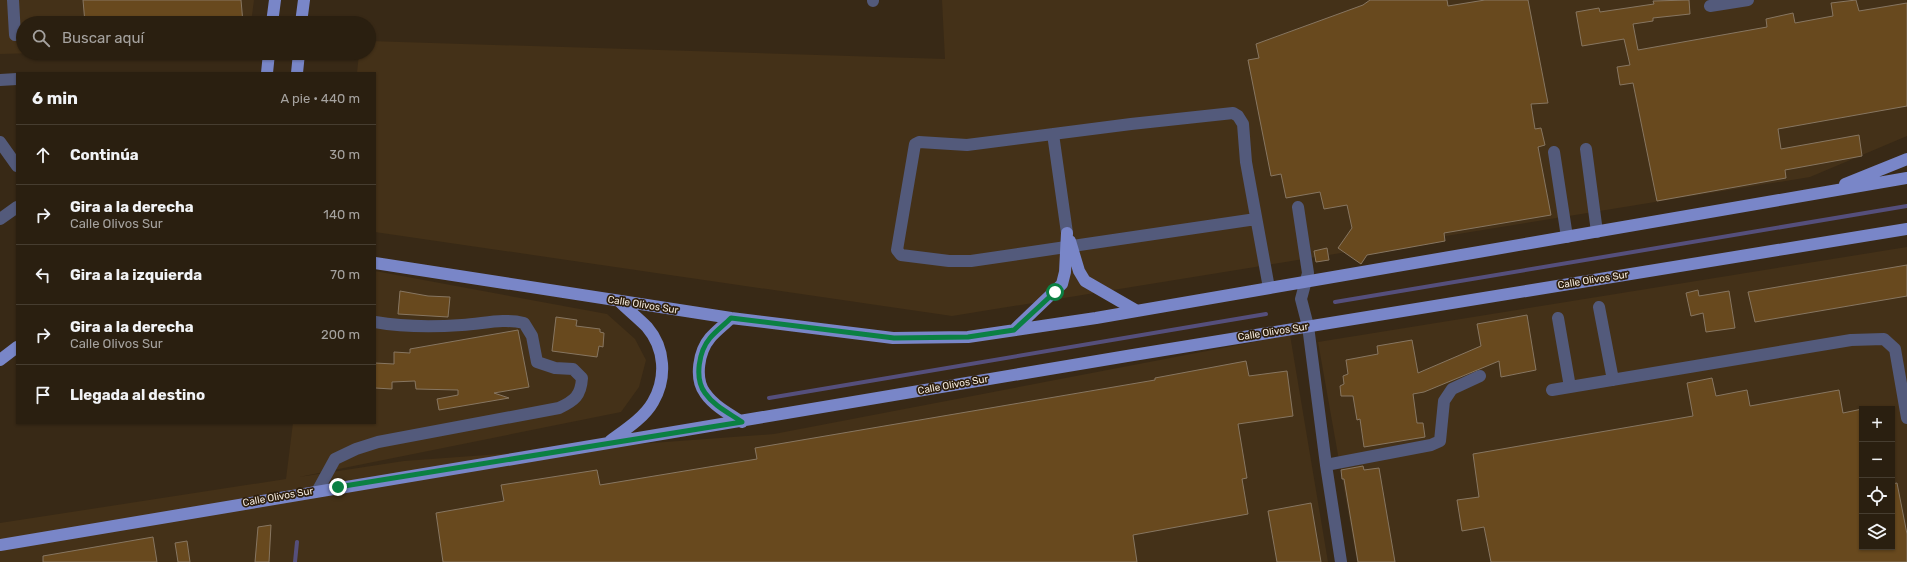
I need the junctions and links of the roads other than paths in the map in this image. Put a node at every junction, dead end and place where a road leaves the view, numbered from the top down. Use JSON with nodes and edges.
{"nodes":[{"id":1,"x":14,"y":0,"type":"edge"},
{"id":2,"x":275,"y":0,"type":"edge"},
{"id":3,"x":304,"y":0,"type":"edge"},
{"id":4,"x":1748,"y":0,"type":"edge"},
{"id":5,"x":1710,"y":6,"type":"dead end"},
{"id":6,"x":273,"y":16,"type":"edge"},
{"id":7,"x":302,"y":16,"type":"edge"},
{"id":8,"x":15,"y":35,"type":"dead end"},
{"id":9,"x":268,"y":60,"type":"edge"},
{"id":10,"x":298,"y":60,"type":"edge"},
{"id":11,"x":267,"y":72,"type":"edge"},
{"id":12,"x":297,"y":72,"type":"edge"},
{"id":13,"x":16,"y":79,"type":"edge"},
{"id":14,"x":0,"y":80,"type":"edge"},
{"id":15,"x":1053,"y":134,"type":"junction"},
{"id":16,"x":0,"y":142,"type":"edge"},
{"id":17,"x":1586,"y":149,"type":"dead end"},
{"id":18,"x":1554,"y":152,"type":"dead end"},
{"id":19,"x":1907,"y":160,"type":"edge"},
{"id":20,"x":16,"y":165,"type":"edge"},
{"id":21,"x":1907,"y":178,"type":"edge"},
{"id":22,"x":1820,"y":194,"type":"junction"},
{"id":23,"x":1298,"y":207,"type":"dead end"},
{"id":24,"x":16,"y":208,"type":"edge"},
{"id":25,"x":0,"y":219,"type":"edge"},
{"id":26,"x":1256,"y":219,"type":"junction"},
{"id":27,"x":1907,"y":229,"type":"edge"},
{"id":28,"x":1597,"y":232,"type":"junction"},
{"id":29,"x":1067,"y":233,"type":"joint"},
{"id":30,"x":1567,"y":237,"type":"junction"},
{"id":31,"x":1069,"y":246,"type":"junction"},
{"id":32,"x":376,"y":263,"type":"edge"},
{"id":33,"x":1085,"y":281,"type":"junction"},
{"id":34,"x":1305,"y":282,"type":"junction"},
{"id":35,"x":1062,"y":284,"type":"junction"},
{"id":36,"x":1269,"y":288,"type":"junction"},
{"id":37,"x":620,"y":302,"type":"junction"},
{"id":38,"x":1599,"y":307,"type":"dead end"},
{"id":39,"x":1137,"y":311,"type":"junction"},
{"id":40,"x":731,"y":318,"type":"junction"},
{"id":41,"x":1558,"y":318,"type":"dead end"},
{"id":42,"x":376,"y":322,"type":"edge"},
{"id":43,"x":1308,"y":326,"type":"junction"},
{"id":44,"x":1014,"y":330,"type":"junction"},
{"id":45,"x":16,"y":349,"type":"edge"},
{"id":46,"x":0,"y":360,"type":"edge"},
{"id":47,"x":1480,"y":376,"type":"dead end"},
{"id":48,"x":1613,"y":380,"type":"junction"},
{"id":49,"x":1570,"y":387,"type":"junction"},
{"id":50,"x":1552,"y":390,"type":"dead end"},
{"id":51,"x":1907,"y":418,"type":"edge"},
{"id":52,"x":742,"y":422,"type":"junction"},
{"id":53,"x":609,"y":442,"type":"junction"},
{"id":54,"x":1326,"y":465,"type":"junction"},
{"id":55,"x":318,"y":490,"type":"junction"},
{"id":56,"x":0,"y":545,"type":"edge"},
{"id":57,"x":1341,"y":562,"type":"edge"}],
"edges":[{"from":1,"to":8,"type":"lane"},
{"from":2,"to":6,"type":"main road"},
{"from":3,"to":7,"type":"main road"},
{"from":4,"to":5,"type":"lane"},
{"from":9,"to":11,"type":"main road"},
{"from":10,"to":12,"type":"main road"},
{"from":13,"to":14,"type":"lane"},
{"from":15,"to":26,"type":"lane"},
{"from":15,"to":29,"type":"lane"},
{"from":15,"to":31,"type":"lane"},
{"from":16,"to":20,"type":"lane"},
{"from":17,"to":28,"type":"lane"},
{"from":18,"to":30,"type":"lane"},
{"from":19,"to":22,"type":"main road"},
{"from":21,"to":22,"type":"main road","name":"Calle Olivos Sur"},
{"from":22,"to":28,"type":"main road","name":"Calle Olivos Sur"},
{"from":23,"to":34,"type":"lane"},
{"from":24,"to":25,"type":"lane"},
{"from":26,"to":31,"type":"lane"},
{"from":26,"to":36,"type":"lane"},
{"from":27,"to":43,"type":"main road","name":"Calle Olivos Sur"},
{"from":28,"to":30,"type":"main road","name":"Calle Olivos Sur"},
{"from":29,"to":31,"type":"main road"},
{"from":30,"to":34,"type":"main road","name":"Calle Olivos Sur"},
{"from":31,"to":33,"type":"main road"},
{"from":31,"to":35,"type":"main road"},
{"from":32,"to":37,"type":"main road","name":"Calle Olivos Sur"},
{"from":33,"to":35,"type":"main road"},
{"from":33,"to":39,"type":"main road"},
{"from":34,"to":36,"type":"main road","name":"Calle Olivos Sur"},
{"from":34,"to":43,"type":"lane"},
{"from":35,"to":44,"type":"main road"},
{"from":36,"to":39,"type":"main road","name":"Calle Olivos Sur"},
{"from":37,"to":40,"type":"main road","name":"Calle Olivos Sur"},
{"from":37,"to":53,"type":"main road"},
{"from":38,"to":48,"type":"lane"},
{"from":39,"to":44,"type":"main road","name":"Calle Olivos Sur"},
{"from":40,"to":44,"type":"main road","name":"Calle Olivos Sur"},
{"from":40,"to":52,"type":"main road"},
{"from":41,"to":49,"type":"lane"},
{"from":42,"to":55,"type":"lane"},
{"from":43,"to":52,"type":"main road","name":"Calle Olivos Sur"},
{"from":43,"to":54,"type":"lane"},
{"from":45,"to":46,"type":"main road"},
{"from":47,"to":54,"type":"lane"},
{"from":48,"to":49,"type":"lane"},
{"from":48,"to":51,"type":"lane"},
{"from":49,"to":50,"type":"lane"},
{"from":52,"to":53,"type":"main road","name":"Calle Olivos Sur"},
{"from":53,"to":55,"type":"main road","name":"Calle Olivos Sur"},
{"from":54,"to":57,"type":"lane"},
{"from":55,"to":56,"type":"main road","name":"Calle Olivos Sur"}]}
